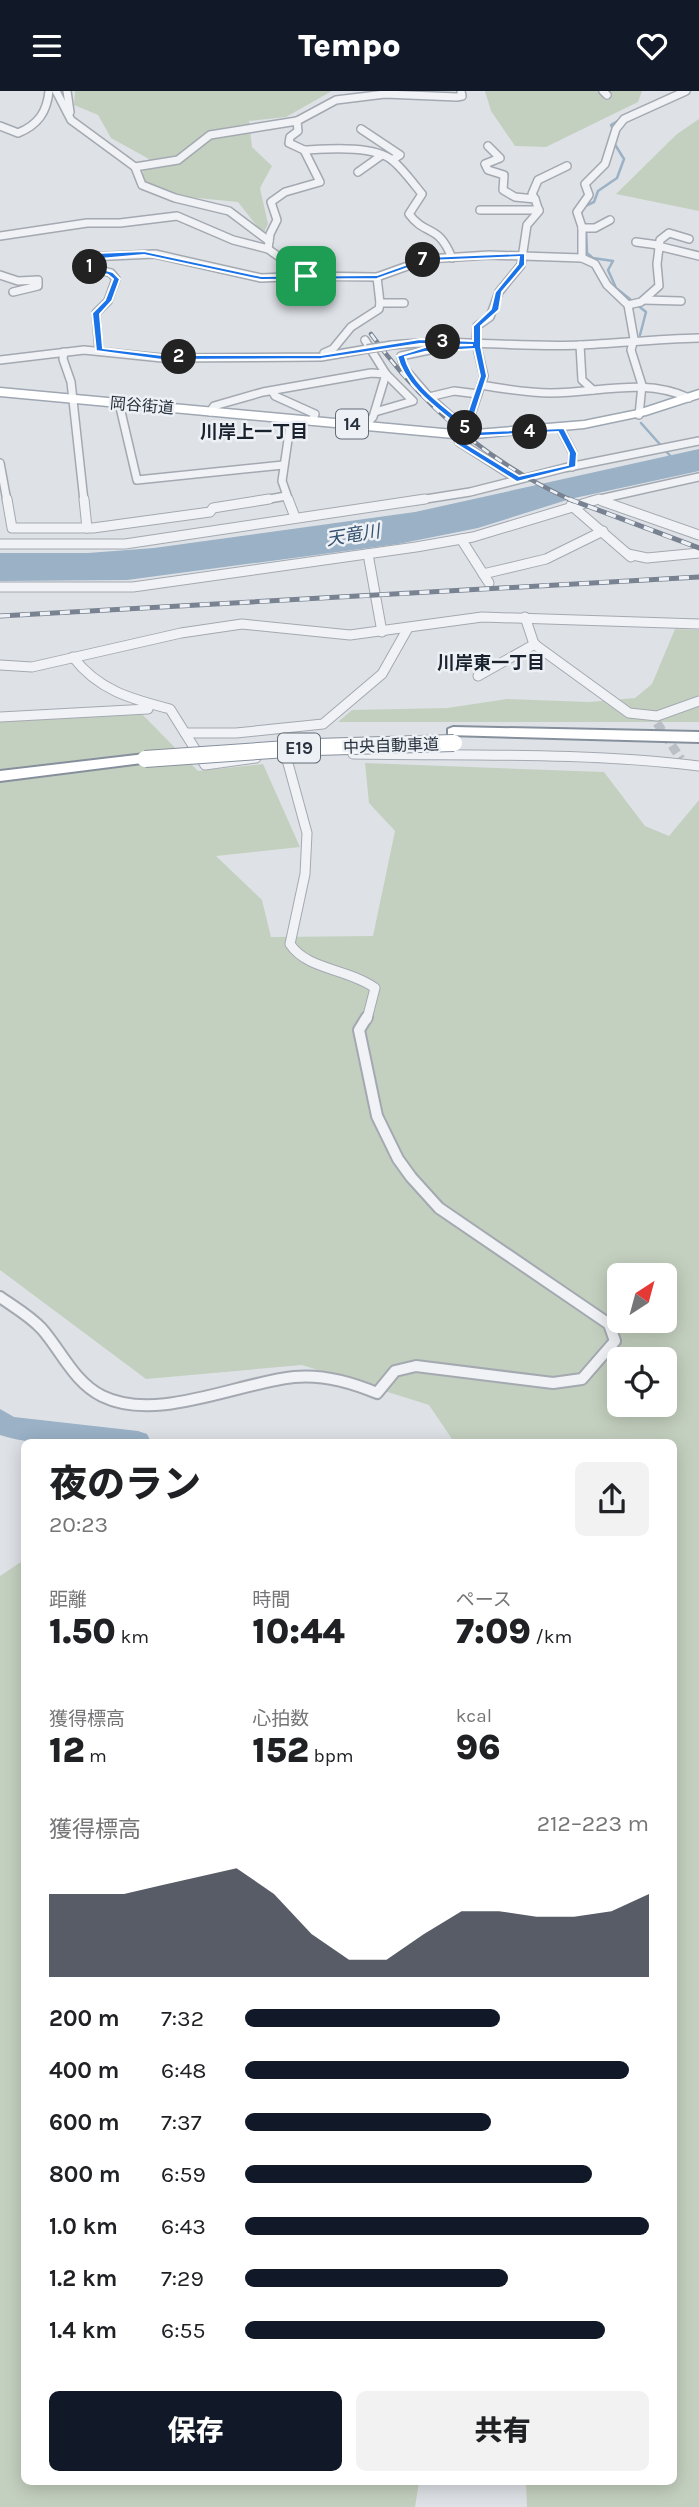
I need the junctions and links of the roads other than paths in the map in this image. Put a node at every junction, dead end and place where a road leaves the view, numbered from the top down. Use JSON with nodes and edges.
{"nodes":[{"id":1,"x":49,"y":91,"type":"edge"},
{"id":2,"x":57,"y":91,"type":"edge"},
{"id":3,"x":67,"y":91,"type":"edge"},
{"id":4,"x":461,"y":91,"type":"edge"},
{"id":5,"x":686,"y":91,"type":"edge"},
{"id":6,"x":391,"y":93,"type":"edge"},
{"id":7,"x":71,"y":120,"type":"junction"},
{"id":8,"x":297,"y":121,"type":"junction"},
{"id":9,"x":0,"y":126,"type":"edge"},
{"id":10,"x":361,"y":129,"type":"dead end"},
{"id":11,"x":379,"y":139,"type":"junction"},
{"id":12,"x":488,"y":146,"type":"dead end"},
{"id":13,"x":304,"y":150,"type":"junction"},
{"id":14,"x":360,"y":151,"type":"junction"},
{"id":15,"x":382,"y":155,"type":"junction"},
{"id":16,"x":392,"y":160,"type":"junction"},
{"id":17,"x":567,"y":166,"type":"dead end"},
{"id":18,"x":135,"y":167,"type":"junction"},
{"id":19,"x":358,"y":172,"type":"dead end"},
{"id":20,"x":535,"y":199,"type":"junction"},
{"id":21,"x":480,"y":210,"type":"dead end"},
{"id":22,"x":539,"y":210,"type":"junction"},
{"id":23,"x":610,"y":219,"type":"dead end"},
{"id":24,"x":582,"y":228,"type":"junction"},
{"id":25,"x":0,"y":236,"type":"edge"},
{"id":26,"x":689,"y":239,"type":"dead end"},
{"id":27,"x":270,"y":241,"type":"junction"},
{"id":28,"x":636,"y":242,"type":"dead end"},
{"id":29,"x":658,"y":245,"type":"junction"},
{"id":30,"x":268,"y":249,"type":"junction"},
{"id":31,"x":523,"y":255,"type":"junction"},
{"id":32,"x":699,"y":256,"type":"edge"},
{"id":33,"x":452,"y":258,"type":"junction"},
{"id":34,"x":582,"y":258,"type":"junction"},
{"id":35,"x":0,"y":275,"type":"edge"},
{"id":36,"x":306,"y":276,"type":"junction"},
{"id":37,"x":377,"y":277,"type":"junction"},
{"id":38,"x":13,"y":292,"type":"dead end"},
{"id":39,"x":644,"y":300,"type":"junction"},
{"id":40,"x":681,"y":301,"type":"dead end"},
{"id":41,"x":380,"y":303,"type":"junction"},
{"id":42,"x":404,"y":303,"type":"dead end"},
{"id":43,"x":628,"y":305,"type":"junction"},
{"id":44,"x":699,"y":338,"type":"edge"},
{"id":45,"x":634,"y":339,"type":"junction"},
{"id":46,"x":365,"y":340,"type":"dead end"},
{"id":47,"x":477,"y":345,"type":"junction"},
{"id":48,"x":580,"y":345,"type":"junction"},
{"id":49,"x":99,"y":350,"type":"junction"},
{"id":50,"x":64,"y":352,"type":"junction"},
{"id":51,"x":311,"y":355,"type":"junction"},
{"id":52,"x":0,"y":360,"type":"edge"},
{"id":53,"x":386,"y":374,"type":"junction"},
{"id":54,"x":481,"y":385,"type":"junction"},
{"id":55,"x":642,"y":385,"type":"junction"},
{"id":56,"x":593,"y":390,"type":"junction"},
{"id":57,"x":272,"y":391,"type":"junction"},
{"id":58,"x":0,"y":392,"type":"edge"},
{"id":59,"x":478,"y":394,"type":"junction"},
{"id":60,"x":694,"y":396,"type":"edge"},
{"id":61,"x":429,"y":397,"type":"junction"},
{"id":62,"x":72,"y":399,"type":"junction"},
{"id":63,"x":119,"y":403,"type":"junction"},
{"id":64,"x":210,"y":412,"type":"junction"},
{"id":65,"x":375,"y":412,"type":"junction"},
{"id":66,"x":639,"y":415,"type":"junction"},
{"id":67,"x":291,"y":419,"type":"junction"},
{"id":68,"x":312,"y":421,"type":"junction"},
{"id":69,"x":365,"y":426,"type":"junction"},
{"id":70,"x":561,"y":430,"type":"junction"},
{"id":71,"x":462,"y":432,"type":"junction"},
{"id":72,"x":699,"y":441,"type":"edge"},
{"id":73,"x":0,"y":463,"type":"edge"},
{"id":74,"x":283,"y":465,"type":"junction"},
{"id":75,"x":572,"y":467,"type":"junction"},
{"id":76,"x":699,"y":477,"type":"edge"},
{"id":77,"x":517,"y":479,"type":"junction"},
{"id":78,"x":3,"y":481,"type":"edge"},
{"id":79,"x":286,"y":496,"type":"junction"},
{"id":80,"x":602,"y":501,"type":"junction"},
{"id":81,"x":571,"y":505,"type":"junction"},
{"id":82,"x":295,"y":517,"type":"junction"},
{"id":83,"x":0,"y":528,"type":"edge"},
{"id":84,"x":12,"y":528,"type":"junction"},
{"id":85,"x":87,"y":528,"type":"junction"},
{"id":86,"x":603,"y":531,"type":"junction"},
{"id":87,"x":699,"y":535,"type":"edge"},
{"id":88,"x":461,"y":539,"type":"junction"},
{"id":89,"x":0,"y":544,"type":"edge"},
{"id":90,"x":368,"y":554,"type":"junction"},
{"id":91,"x":699,"y":554,"type":"edge"},
{"id":92,"x":483,"y":574,"type":"junction"},
{"id":93,"x":489,"y":583,"type":"dead end"},
{"id":94,"x":0,"y":587,"type":"edge"},
{"id":95,"x":526,"y":617,"type":"junction"},
{"id":96,"x":699,"y":624,"type":"edge"},
{"id":97,"x":408,"y":628,"type":"junction"},
{"id":98,"x":382,"y":632,"type":"junction"},
{"id":99,"x":535,"y":644,"type":"junction"},
{"id":100,"x":73,"y":657,"type":"junction"},
{"id":101,"x":0,"y":665,"type":"edge"},
{"id":102,"x":478,"y":676,"type":"dead end"},
{"id":103,"x":699,"y":701,"type":"edge"},
{"id":104,"x":175,"y":715,"type":"junction"},
{"id":105,"x":0,"y":717,"type":"edge"},
{"id":106,"x":185,"y":733,"type":"junction"},
{"id":107,"x":699,"y":735,"type":"edge"},
{"id":108,"x":453,"y":738,"type":"junction"},
{"id":109,"x":699,"y":749,"type":"edge"},
{"id":110,"x":145,"y":754,"type":"junction"},
{"id":111,"x":286,"y":755,"type":"junction"},
{"id":112,"x":0,"y":765,"type":"edge"},
{"id":113,"x":699,"y":766,"type":"edge"},
{"id":114,"x":0,"y":776,"type":"edge"},
{"id":115,"x":0,"y":1297,"type":"edge"}],
"edges":[{"from":1,"to":9,"type":"street"},
{"from":2,"to":7,"type":"street"},
{"from":3,"to":7,"type":"street"},
{"from":4,"to":6,"type":"street"},
{"from":5,"to":24,"type":"street"},
{"from":6,"to":8,"type":"street"},
{"from":7,"to":18,"type":"street"},
{"from":8,"to":13,"type":"street"},
{"from":8,"to":18,"type":"street"},
{"from":10,"to":11,"type":"street"},
{"from":11,"to":14,"type":"street"},
{"from":11,"to":16,"type":"street"},
{"from":12,"to":20,"type":"street"},
{"from":13,"to":14,"type":"street"},
{"from":13,"to":27,"type":"street"},
{"from":14,"to":15,"type":"street"},
{"from":15,"to":16,"type":"street"},
{"from":15,"to":19,"type":"street"},
{"from":16,"to":33,"type":"street"},
{"from":17,"to":20,"type":"street"},
{"from":18,"to":27,"type":"street"},
{"from":20,"to":22,"type":"street"},
{"from":21,"to":22,"type":"street"},
{"from":22,"to":31,"type":"street"},
{"from":23,"to":24,"type":"street"},
{"from":24,"to":34,"type":"street"},
{"from":25,"to":30,"type":"street"},
{"from":26,"to":29,"type":"street"},
{"from":27,"to":30,"type":"street"},
{"from":28,"to":29,"type":"street"},
{"from":29,"to":32,"type":"street"},
{"from":29,"to":39,"type":"street"},
{"from":30,"to":36,"type":"street"},
{"from":31,"to":33,"type":"street"},
{"from":31,"to":34,"type":"street"},
{"from":31,"to":47,"type":"street"},
{"from":33,"to":37,"type":"street"},
{"from":34,"to":43,"type":"street"},
{"from":35,"to":38,"type":"street"},
{"from":36,"to":37,"type":"street"},
{"from":36,"to":49,"type":"street"},
{"from":37,"to":41,"type":"street"},
{"from":39,"to":40,"type":"street"},
{"from":39,"to":43,"type":"street"},
{"from":41,"to":42,"type":"street"},
{"from":41,"to":51,"type":"street"},
{"from":43,"to":45,"type":"street"},
{"from":44,"to":45,"type":"street"},
{"from":45,"to":48,"type":"street"},
{"from":45,"to":55,"type":"street"},
{"from":46,"to":53,"type":"street"},
{"from":47,"to":48,"type":"street"},
{"from":47,"to":51,"type":"street","bridge":true},
{"from":47,"to":54,"type":"street"},
{"from":47,"to":61,"type":"street"},
{"from":48,"to":56,"type":"street"},
{"from":49,"to":50,"type":"street"},
{"from":49,"to":51,"type":"street"},
{"from":50,"to":52,"type":"street"},
{"from":50,"to":62,"type":"street"},
{"from":53,"to":57,"type":"street"},
{"from":53,"to":65,"type":"street"},
{"from":53,"to":65,"type":"street"},
{"from":54,"to":56,"type":"street"},
{"from":54,"to":59,"type":"street"},
{"from":55,"to":56,"type":"street"},
{"from":55,"to":60,"type":"street"},
{"from":55,"to":66,"type":"street"},
{"from":57,"to":64,"type":"street"},
{"from":57,"to":68,"type":"street"},
{"from":58,"to":62,"type":"main road","name":"岡谷街道","number":"14"},
{"from":59,"to":61,"type":"street"},
{"from":59,"to":71,"type":"street"},
{"from":60,"to":66,"type":"main road","name":"岡谷街道","number":"14"},
{"from":61,"to":71,"type":"street"},
{"from":62,"to":63,"type":"main road","name":"岡谷街道","number":"14"},
{"from":62,"to":85,"type":"street"},
{"from":63,"to":64,"type":"main road","name":"岡谷街道","number":"14"},
{"from":63,"to":74,"type":"street"},
{"from":64,"to":67,"type":"main road","name":"岡谷街道","number":"14"},
{"from":65,"to":69,"type":"street"},
{"from":66,"to":70,"type":"main road","name":"岡谷街道","number":"14"},
{"from":67,"to":68,"type":"main road","name":"岡谷街道","number":"14"},
{"from":67,"to":74,"type":"street"},
{"from":68,"to":69,"type":"main road","name":"岡谷街道","number":"14"},
{"from":69,"to":71,"type":"main road","name":"岡谷街道","number":"14"},
{"from":70,"to":71,"type":"main road","name":"岡谷街道","number":"14"},
{"from":70,"to":75,"type":"street"},
{"from":71,"to":77,"type":"street"},
{"from":72,"to":75,"type":"street"},
{"from":73,"to":78,"type":"street"},
{"from":74,"to":79,"type":"street"},
{"from":75,"to":77,"type":"street"},
{"from":76,"to":80,"type":"street"},
{"from":77,"to":82,"type":"street"},
{"from":78,"to":84,"type":"street"},
{"from":79,"to":82,"type":"street"},
{"from":79,"to":85,"type":"street"},
{"from":80,"to":81,"type":"street"},
{"from":80,"to":87,"type":"street"},
{"from":81,"to":86,"type":"street"},
{"from":81,"to":88,"type":"street"},
{"from":82,"to":89,"type":"street"},
{"from":83,"to":84,"type":"street"},
{"from":84,"to":85,"type":"street"},
{"from":86,"to":91,"type":"street"},
{"from":86,"to":92,"type":"street"},
{"from":88,"to":90,"type":"street"},
{"from":88,"to":92,"type":"street"},
{"from":90,"to":94,"type":"street"},
{"from":90,"to":98,"type":"street"},
{"from":92,"to":93,"type":"street"},
{"from":95,"to":96,"type":"street"},
{"from":95,"to":97,"type":"street"},
{"from":95,"to":99,"type":"street"},
{"from":97,"to":98,"type":"street"},
{"from":97,"to":106,"type":"street"},
{"from":98,"to":100,"type":"street"},
{"from":99,"to":102,"type":"street"},
{"from":99,"to":103,"type":"street"},
{"from":100,"to":101,"type":"street"},
{"from":100,"to":104,"type":"street"},
{"from":104,"to":105,"type":"street"},
{"from":104,"to":106,"type":"street"},
{"from":106,"to":111,"type":"street"},
{"from":107,"to":108,"type":"highway","name":"中央自動車道","number":"E19"},
{"from":108,"to":109,"type":"highway","name":"中央自動車道","number":"E19"},
{"from":108,"to":110,"type":"highway","name":"中央自動車道","number":"E19","bridge":true},
{"from":110,"to":112,"type":"highway","name":"中央自動車道","number":"E19"},
{"from":110,"to":114,"type":"highway","name":"中央自動車道","number":"E19"},
{"from":111,"to":113,"type":"street"},
{"from":111,"to":115,"type":"street"}]}
